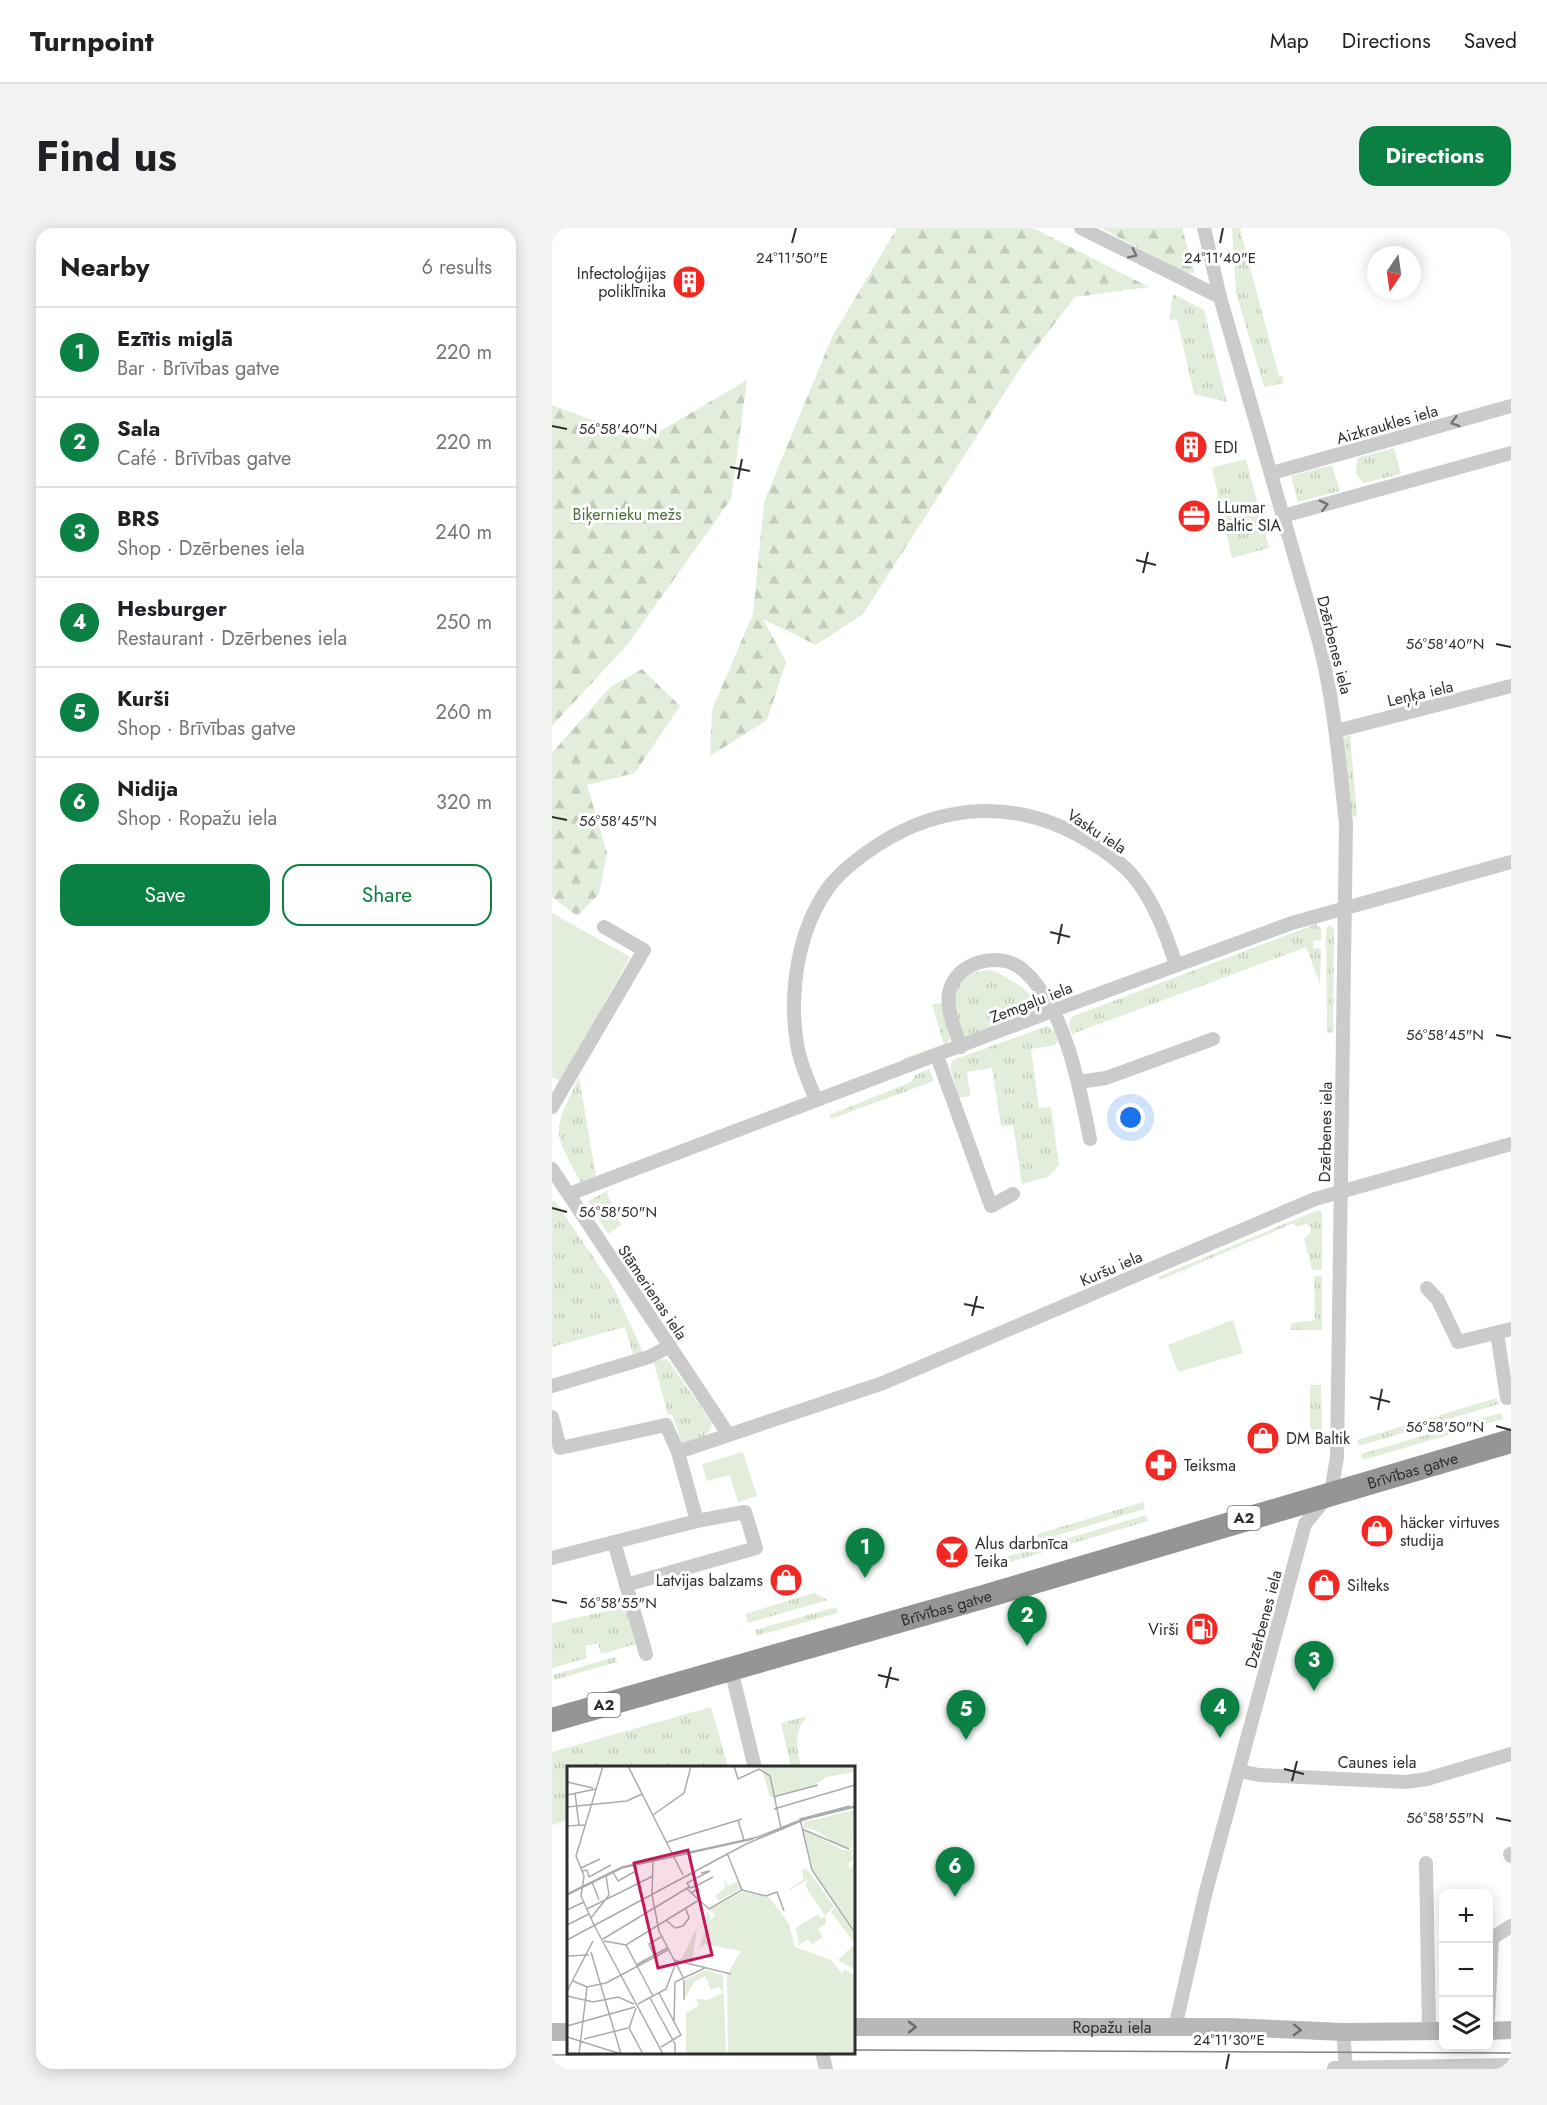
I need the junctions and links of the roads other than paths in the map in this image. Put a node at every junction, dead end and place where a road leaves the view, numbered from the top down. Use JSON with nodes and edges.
{"nodes":[{"id":1,"x":1081,"y":228,"type":"edge"},
{"id":2,"x":1204,"y":228,"type":"edge"},
{"id":3,"x":1220,"y":297,"type":"junction"},
{"id":4,"x":1511,"y":406,"type":"edge"},
{"id":5,"x":1511,"y":453,"type":"edge"},
{"id":6,"x":1272,"y":473,"type":"junction"},
{"id":7,"x":1283,"y":516,"type":"junction"},
{"id":8,"x":1511,"y":686,"type":"edge"},
{"id":9,"x":1336,"y":731,"type":"junction"},
{"id":10,"x":1511,"y":862,"type":"edge"},
{"id":11,"x":1343,"y":908,"type":"junction"},
{"id":12,"x":604,"y":927,"type":"dead end"},
{"id":13,"x":1176,"y":965,"type":"junction"},
{"id":14,"x":1052,"y":1011,"type":"junction"},
{"id":15,"x":1213,"y":1040,"type":"dead end"},
{"id":16,"x":961,"y":1047,"type":"junction"},
{"id":17,"x":937,"y":1056,"type":"junction"},
{"id":18,"x":1079,"y":1082,"type":"junction"},
{"id":19,"x":816,"y":1100,"type":"junction"},
{"id":20,"x":552,"y":1107,"type":"edge"},
{"id":21,"x":1090,"y":1139,"type":"dead end"},
{"id":22,"x":1511,"y":1144,"type":"edge"},
{"id":23,"x":552,"y":1169,"type":"edge"},
{"id":24,"x":1340,"y":1191,"type":"junction"},
{"id":25,"x":569,"y":1194,"type":"junction"},
{"id":26,"x":1013,"y":1194,"type":"dead end"},
{"id":27,"x":1427,"y":1288,"type":"dead end"},
{"id":28,"x":1504,"y":1331,"type":"edge"},
{"id":29,"x":670,"y":1346,"type":"junction"},
{"id":30,"x":552,"y":1386,"type":"edge"},
{"id":31,"x":1507,"y":1398,"type":"dead end"},
{"id":32,"x":552,"y":1417,"type":"edge"},
{"id":33,"x":728,"y":1434,"type":"junction"},
{"id":34,"x":1511,"y":1440,"type":"edge"},
{"id":35,"x":556,"y":1449,"type":"edge"},
{"id":36,"x":678,"y":1452,"type":"junction"},
{"id":37,"x":1331,"y":1492,"type":"junction"},
{"id":38,"x":697,"y":1521,"type":"junction"},
{"id":39,"x":614,"y":1542,"type":"junction"},
{"id":40,"x":552,"y":1558,"type":"edge"},
{"id":41,"x":626,"y":1586,"type":"junction"},
{"id":42,"x":646,"y":1654,"type":"dead end"},
{"id":43,"x":731,"y":1669,"type":"junction"},
{"id":44,"x":552,"y":1720,"type":"edge"},
{"id":45,"x":1511,"y":1754,"type":"edge"},
{"id":46,"x":755,"y":1766,"type":"edge"},
{"id":47,"x":1240,"y":1771,"type":"junction"},
{"id":48,"x":1426,"y":1863,"type":"dead end"},
{"id":49,"x":1511,"y":1926,"type":"edge"},
{"id":50,"x":1489,"y":1997,"type":"edge"},
{"id":51,"x":855,"y":2027,"type":"edge"},
{"id":52,"x":1175,"y":2028,"type":"junction"},
{"id":53,"x":1511,"y":2030,"type":"edge"},
{"id":54,"x":1343,"y":2031,"type":"junction"},
{"id":55,"x":1436,"y":2031,"type":"edge"},
{"id":56,"x":1493,"y":2031,"type":"edge"},
{"id":57,"x":822,"y":2054,"type":"edge"},
{"id":58,"x":1511,"y":2065,"type":"edge"},
{"id":59,"x":1340,"y":2068,"type":"edge"},
{"id":60,"x":826,"y":2069,"type":"edge"}],
"edges":[{"from":1,"to":3,"type":"street","one_way":true},
{"from":2,"to":3,"type":"street","name":"Dzērbenes iela"},
{"from":3,"to":6,"type":"street","name":"Dzērbenes iela"},
{"from":4,"to":6,"type":"street","name":"Aizkraukles iela","one_way":true},
{"from":7,"to":5,"type":"street","one_way":true},
{"from":6,"to":7,"type":"street","name":"Dzērbenes iela"},
{"from":7,"to":9,"type":"street","name":"Dzērbenes iela"},
{"from":8,"to":9,"type":"street","name":"Leņķa iela"},
{"from":9,"to":11,"type":"street","name":"Dzērbenes iela"},
{"from":10,"to":11,"type":"street","name":"Zemgaļu iela"},
{"from":11,"to":13,"type":"street","name":"Zemgaļu iela"},
{"from":11,"to":24,"type":"street","name":"Dzērbenes iela"},
{"from":12,"to":20,"type":"street"},
{"from":13,"to":14,"type":"street","name":"Zemgaļu iela"},
{"from":13,"to":19,"type":"street","name":"Vasku iela"},
{"from":14,"to":16,"type":"street","name":"Zemgaļu iela"},
{"from":14,"to":16,"type":"street"},
{"from":14,"to":18,"type":"street"},
{"from":15,"to":18,"type":"street"},
{"from":16,"to":17,"type":"street","name":"Zemgaļu iela"},
{"from":17,"to":19,"type":"street","name":"Zemgaļu iela"},
{"from":17,"to":26,"type":"street"},
{"from":18,"to":21,"type":"street"},
{"from":19,"to":25,"type":"street","name":"Zemgaļu iela"},
{"from":22,"to":24,"type":"street","name":"Kuršu iela"},
{"from":23,"to":25,"type":"street","name":"Stāmerienas iela"},
{"from":24,"to":33,"type":"street","name":"Kuršu iela"},
{"from":24,"to":37,"type":"street","name":"Dzērbenes iela"},
{"from":25,"to":29,"type":"street","name":"Stāmerienas iela"},
{"from":27,"to":28,"type":"street"},
{"from":28,"to":31,"type":"street"},
{"from":29,"to":30,"type":"street"},
{"from":29,"to":33,"type":"street","name":"Stāmerienas iela"},
{"from":32,"to":35,"type":"street"},
{"from":33,"to":36,"type":"street","name":"Kuršu iela"},
{"from":34,"to":37,"type":"highway","name":"Brīvības gatve","number":"A2"},
{"from":35,"to":36,"type":"street"},
{"from":36,"to":38,"type":"street"},
{"from":37,"to":43,"type":"highway","name":"Brīvības gatve","number":"A2"},
{"from":37,"to":47,"type":"street","name":"Dzērbenes iela"},
{"from":38,"to":39,"type":"street"},
{"from":38,"to":41,"type":"street"},
{"from":39,"to":40,"type":"street"},
{"from":39,"to":41,"type":"street"},
{"from":41,"to":42,"type":"street"},
{"from":43,"to":44,"type":"highway","name":"Brīvības gatve","number":"A2"},
{"from":43,"to":46,"type":"street"},
{"from":45,"to":47,"type":"street","name":"Caunes iela"},
{"from":47,"to":52,"type":"street","name":"Dzērbenes iela"},
{"from":48,"to":55,"type":"street"},
{"from":49,"to":50,"type":"street"},
{"from":51,"to":52,"type":"street","name":"Ropažu iela","one_way":true},
{"from":52,"to":54,"type":"street","name":"Ropažu iela","one_way":true},
{"from":53,"to":56,"type":"street"},
{"from":54,"to":55,"type":"street","name":"Ropažu iela"},
{"from":54,"to":59,"type":"street"},
{"from":57,"to":60,"type":"street"},
{"from":58,"to":59,"type":"street"}]}
